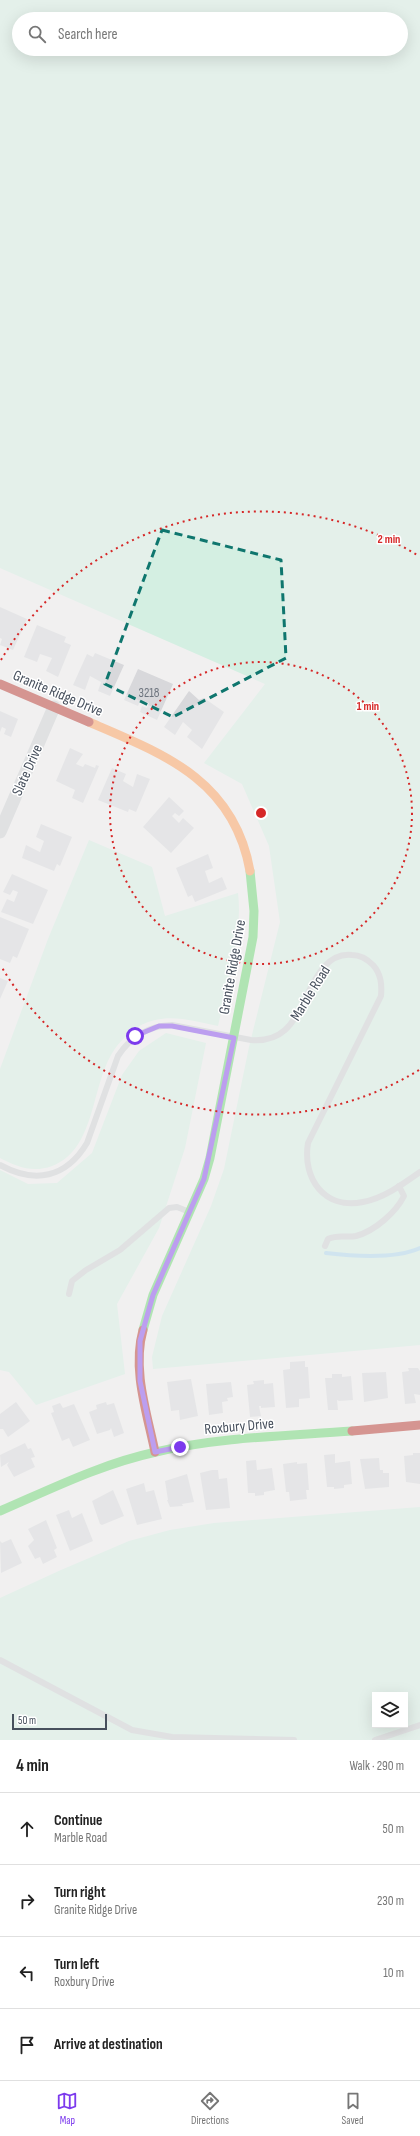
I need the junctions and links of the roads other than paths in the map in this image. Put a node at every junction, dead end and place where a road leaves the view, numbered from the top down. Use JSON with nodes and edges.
{"nodes":[{"id":1,"x":0,"y":684,"type":"edge"},
{"id":2,"x":54,"y":707,"type":"junction"},
{"id":3,"x":0,"y":832,"type":"edge"},
{"id":4,"x":234,"y":1038,"type":"junction"},
{"id":5,"x":0,"y":1165,"type":"edge"},
{"id":6,"x":420,"y":1172,"type":"edge"},
{"id":7,"x":399,"y":1186,"type":"junction"},
{"id":8,"x":191,"y":1212,"type":"junction"},
{"id":9,"x":325,"y":1246,"type":"dead end"},
{"id":10,"x":69,"y":1294,"type":"dead end"},
{"id":11,"x":420,"y":1425,"type":"edge"},
{"id":12,"x":155,"y":1452,"type":"junction"},
{"id":13,"x":0,"y":1511,"type":"edge"},
{"id":14,"x":0,"y":1660,"type":"edge"},
{"id":15,"x":420,"y":1725,"type":"edge"},
{"id":16,"x":294,"y":1740,"type":"edge"},
{"id":17,"x":375,"y":1740,"type":"edge"}],
"edges":[{"from":1,"to":2,"type":"street","name":"Granite Ridge Drive"},
{"from":2,"to":3,"type":"street","name":"Slate Drive"},
{"from":2,"to":4,"type":"street","name":"Granite Ridge Drive"},
{"from":4,"to":5,"type":"lane","name":"Marble Road"},
{"from":4,"to":7,"type":"lane","name":"Marble Road"},
{"from":4,"to":8,"type":"street","name":"Granite Ridge Drive"},
{"from":6,"to":7,"type":"lane","name":"Marble Road"},
{"from":7,"to":9,"type":"lane"},
{"from":8,"to":10,"type":"lane"},
{"from":8,"to":12,"type":"street","name":"Granite Ridge Drive"},
{"from":11,"to":12,"type":"street","name":"Roxbury Drive"},
{"from":12,"to":13,"type":"street","name":"Roxbury Drive"},
{"from":14,"to":16,"type":"lane"},
{"from":15,"to":17,"type":"lane"}]}
